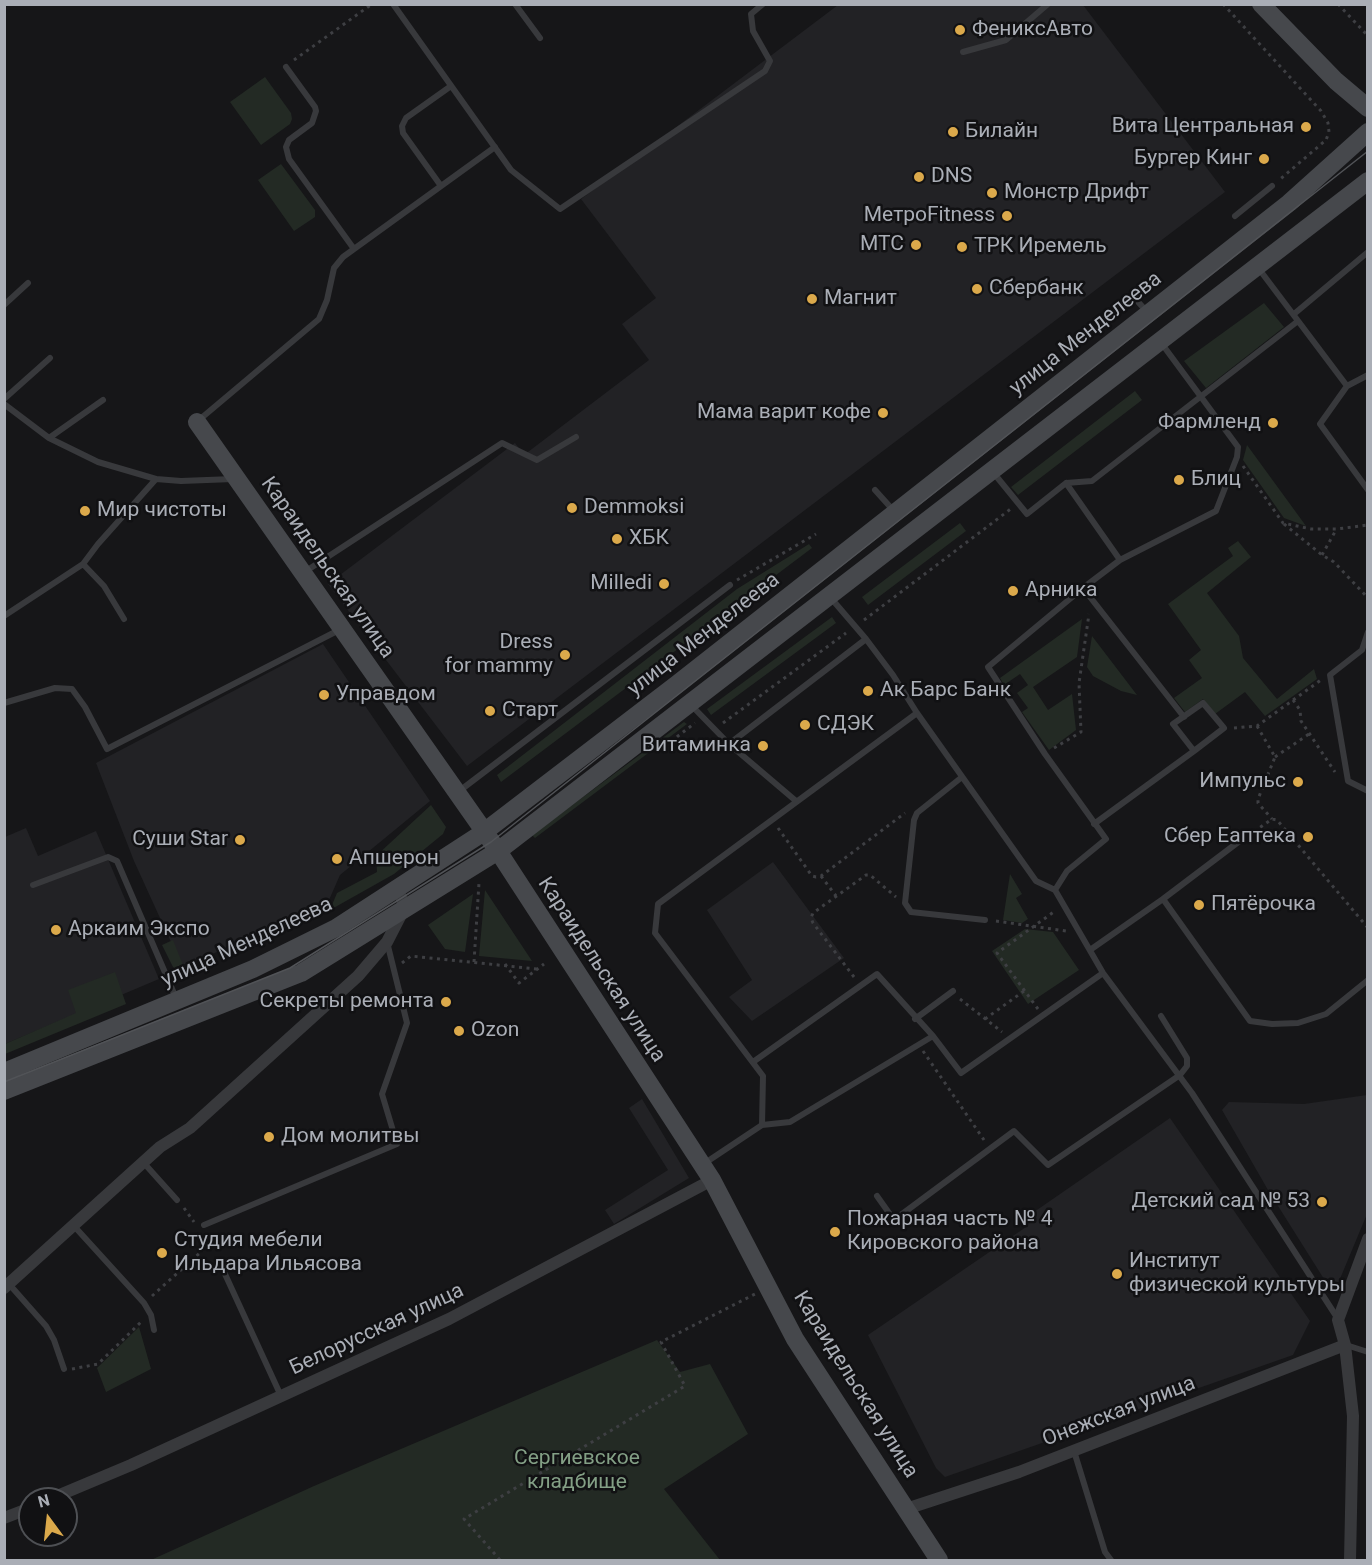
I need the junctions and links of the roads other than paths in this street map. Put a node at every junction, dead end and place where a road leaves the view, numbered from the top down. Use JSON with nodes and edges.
{"nodes":[{"id":1,"x":393,"y":4,"type":"edge"},
{"id":2,"x":515,"y":4,"type":"edge"},
{"id":3,"x":763,"y":4,"type":"edge"},
{"id":4,"x":1048,"y":4,"type":"edge"},
{"id":5,"x":1261,"y":4,"type":"edge"},
{"id":6,"x":540,"y":38,"type":"dead end"},
{"id":7,"x":963,"y":52,"type":"dead end"},
{"id":8,"x":286,"y":67,"type":"road end"},
{"id":9,"x":451,"y":86,"type":"junction"},
{"id":10,"x":1368,"y":108,"type":"edge"},
{"id":11,"x":1368,"y":132,"type":"edge"},
{"id":12,"x":495,"y":147,"type":"junction"},
{"id":13,"x":1368,"y":181,"type":"edge"},
{"id":14,"x":441,"y":186,"type":"junction"},
{"id":15,"x":1272,"y":186,"type":"road end"},
{"id":16,"x":1234,"y":216,"type":"dead end"},
{"id":17,"x":354,"y":249,"type":"junction"},
{"id":18,"x":1368,"y":252,"type":"edge"},
{"id":19,"x":1257,"y":266,"type":"junction"},
{"id":20,"x":28,"y":284,"type":"dead end"},
{"id":21,"x":1132,"y":295,"type":"dead end"},
{"id":22,"x":4,"y":304,"type":"edge"},
{"id":23,"x":1148,"y":314,"type":"junction"},
{"id":24,"x":1294,"y":314,"type":"junction"},
{"id":25,"x":1298,"y":321,"type":"junction"},
{"id":26,"x":1160,"y":341,"type":"junction"},
{"id":27,"x":51,"y":358,"type":"dead end"},
{"id":28,"x":1368,"y":375,"type":"edge"},
{"id":29,"x":1347,"y":386,"type":"junction"},
{"id":30,"x":1200,"y":396,"type":"junction"},
{"id":31,"x":4,"y":399,"type":"edge"},
{"id":32,"x":103,"y":400,"type":"dead end"},
{"id":33,"x":4,"y":404,"type":"edge"},
{"id":34,"x":197,"y":422,"type":"joint"},
{"id":35,"x":576,"y":437,"type":"dead end"},
{"id":36,"x":49,"y":438,"type":"junction"},
{"id":37,"x":992,"y":471,"type":"junction"},
{"id":38,"x":237,"y":478,"type":"junction"},
{"id":39,"x":156,"y":479,"type":"junction"},
{"id":40,"x":1066,"y":483,"type":"junction"},
{"id":41,"x":875,"y":490,"type":"dead end"},
{"id":42,"x":1368,"y":490,"type":"edge"},
{"id":43,"x":895,"y":513,"type":"junction"},
{"id":44,"x":1120,"y":560,"type":"junction"},
{"id":45,"x":83,"y":564,"type":"junction"},
{"id":46,"x":303,"y":573,"type":"junction"},
{"id":47,"x":730,"y":585,"type":"road end"},
{"id":48,"x":1083,"y":588,"type":"junction"},
{"id":49,"x":829,"y":596,"type":"junction"},
{"id":50,"x":4,"y":616,"type":"edge"},
{"id":51,"x":124,"y":620,"type":"dead end"},
{"id":52,"x":342,"y":629,"type":"junction"},
{"id":53,"x":1368,"y":632,"type":"edge"},
{"id":54,"x":866,"y":639,"type":"junction"},
{"id":55,"x":4,"y":703,"type":"edge"},
{"id":56,"x":690,"y":703,"type":"junction"},
{"id":57,"x":917,"y":713,"type":"junction"},
{"id":58,"x":1184,"y":717,"type":"junction"},
{"id":59,"x":729,"y":744,"type":"junction"},
{"id":60,"x":1194,"y":751,"type":"junction"},
{"id":61,"x":962,"y":777,"type":"junction"},
{"id":62,"x":1368,"y":791,"type":"edge"},
{"id":63,"x":456,"y":793,"type":"junction"},
{"id":64,"x":796,"y":801,"type":"junction"},
{"id":65,"x":1094,"y":824,"type":"junction"},
{"id":66,"x":484,"y":832,"type":"junction"},
{"id":67,"x":1241,"y":840,"type":"road end"},
{"id":68,"x":498,"y":851,"type":"junction"},
{"id":69,"x":33,"y":885,"type":"dead end"},
{"id":70,"x":397,"y":888,"type":"junction"},
{"id":71,"x":1055,"y":890,"type":"junction"},
{"id":72,"x":1162,"y":899,"type":"junction"},
{"id":73,"x":405,"y":907,"type":"junction"},
{"id":74,"x":986,"y":920,"type":"road end"},
{"id":75,"x":387,"y":942,"type":"junction"},
{"id":76,"x":1090,"y":950,"type":"junction"},
{"id":77,"x":1103,"y":974,"type":"junction"},
{"id":78,"x":1368,"y":980,"type":"edge"},
{"id":79,"x":952,"y":991,"type":"road end"},
{"id":80,"x":177,"y":1001,"type":"junction"},
{"id":81,"x":1161,"y":1016,"type":"dead end"},
{"id":82,"x":915,"y":1018,"type":"junction"},
{"id":83,"x":933,"y":1036,"type":"junction"},
{"id":84,"x":753,"y":1062,"type":"junction"},
{"id":85,"x":4,"y":1072,"type":"edge"},
{"id":86,"x":1180,"y":1075,"type":"junction"},
{"id":87,"x":4,"y":1091,"type":"edge"},
{"id":88,"x":762,"y":1125,"type":"junction"},
{"id":89,"x":143,"y":1162,"type":"junction"},
{"id":90,"x":702,"y":1164,"type":"junction"},
{"id":91,"x":712,"y":1180,"type":"junction"},
{"id":92,"x":877,"y":1196,"type":"dead end"},
{"id":93,"x":177,"y":1200,"type":"road end"},
{"id":94,"x":73,"y":1225,"type":"junction"},
{"id":95,"x":204,"y":1225,"type":"road end"},
{"id":96,"x":1368,"y":1239,"type":"edge"},
{"id":97,"x":219,"y":1261,"type":"dead end"},
{"id":98,"x":7,"y":1286,"type":"edge"},
{"id":99,"x":1338,"y":1320,"type":"junction"},
{"id":100,"x":154,"y":1330,"type":"dead end"},
{"id":101,"x":1345,"y":1345,"type":"junction"},
{"id":102,"x":1368,"y":1352,"type":"edge"},
{"id":103,"x":64,"y":1369,"type":"road end"},
{"id":104,"x":282,"y":1396,"type":"junction"},
{"id":105,"x":1074,"y":1450,"type":"junction"},
{"id":106,"x":78,"y":1487,"type":"edge"},
{"id":107,"x":906,"y":1509,"type":"junction"},
{"id":108,"x":939,"y":1560,"type":"edge"},
{"id":109,"x":1111,"y":1560,"type":"edge"},
{"id":110,"x":1350,"y":1560,"type":"edge"}],
"edges":[{"from":1,"to":9,"type":"lane"},
{"from":2,"to":6,"type":"lane"},
{"from":3,"to":12,"type":"lane"},
{"from":4,"to":7,"type":"lane"},
{"from":5,"to":10,"type":"main road"},
{"from":8,"to":17,"type":"lane"},
{"from":9,"to":12,"type":"lane"},
{"from":9,"to":14,"type":"lane"},
{"from":11,"to":23,"type":"main road","name":"улица Менделеева"},
{"from":12,"to":14,"type":"lane"},
{"from":13,"to":19,"type":"main road","name":"улица Менделеева"},
{"from":14,"to":17,"type":"lane"},
{"from":15,"to":16,"type":"lane"},
{"from":17,"to":34,"type":"lane"},
{"from":18,"to":24,"type":"lane"},
{"from":19,"to":24,"type":"lane"},
{"from":19,"to":26,"type":"main road","name":"улица Менделеева"},
{"from":20,"to":22,"type":"lane"},
{"from":21,"to":23,"type":"lane"},
{"from":23,"to":43,"type":"main road","name":"улица Менделеева"},
{"from":24,"to":25,"type":"lane"},
{"from":25,"to":29,"type":"lane"},
{"from":25,"to":30,"type":"lane"},
{"from":26,"to":30,"type":"lane"},
{"from":26,"to":37,"type":"main road","name":"улица Менделеева"},
{"from":27,"to":31,"type":"lane"},
{"from":28,"to":29,"type":"lane"},
{"from":29,"to":42,"type":"lane"},
{"from":30,"to":40,"type":"lane"},
{"from":30,"to":44,"type":"lane"},
{"from":32,"to":36,"type":"lane"},
{"from":33,"to":36,"type":"lane"},
{"from":34,"to":38,"type":"main road","name":"Караидельская улица"},
{"from":35,"to":46,"type":"lane"},
{"from":36,"to":39,"type":"lane"},
{"from":37,"to":40,"type":"lane"},
{"from":37,"to":49,"type":"main road","name":"улица Менделеева"},
{"from":38,"to":39,"type":"lane"},
{"from":38,"to":46,"type":"main road","name":"Караидельская улица"},
{"from":39,"to":45,"type":"lane"},
{"from":40,"to":44,"type":"lane"},
{"from":41,"to":43,"type":"lane"},
{"from":43,"to":66,"type":"main road","name":"улица Менделеева"},
{"from":44,"to":48,"type":"lane"},
{"from":45,"to":50,"type":"lane"},
{"from":45,"to":51,"type":"lane"},
{"from":46,"to":52,"type":"main road","name":"Караидельская улица"},
{"from":47,"to":63,"type":"lane"},
{"from":48,"to":58,"type":"lane"},
{"from":48,"to":65,"type":"lane"},
{"from":49,"to":54,"type":"lane"},
{"from":49,"to":56,"type":"main road","name":"улица Менделеева"},
{"from":52,"to":55,"type":"lane"},
{"from":52,"to":63,"type":"main road","name":"Караидельская улица"},
{"from":53,"to":62,"type":"lane"},
{"from":54,"to":57,"type":"lane"},
{"from":54,"to":59,"type":"lane"},
{"from":56,"to":59,"type":"lane"},
{"from":56,"to":68,"type":"main road","name":"улица Менделеева"},
{"from":57,"to":61,"type":"lane"},
{"from":57,"to":64,"type":"lane"},
{"from":58,"to":60,"type":"lane"},
{"from":58,"to":60,"type":"lane"},
{"from":59,"to":64,"type":"lane"},
{"from":60,"to":65,"type":"lane"},
{"from":61,"to":71,"type":"lane"},
{"from":61,"to":74,"type":"lane"},
{"from":63,"to":66,"type":"main road","name":"Караидельская улица"},
{"from":64,"to":84,"type":"lane"},
{"from":65,"to":71,"type":"lane"},
{"from":66,"to":68,"type":"main road","name":"Караидельская улица"},
{"from":66,"to":70,"type":"main road","name":"улица Менделеева"},
{"from":67,"to":72,"type":"lane"},
{"from":68,"to":73,"type":"main road","name":"улица Менделеева"},
{"from":68,"to":90,"type":"main road","name":"Караидельская улица"},
{"from":69,"to":80,"type":"lane"},
{"from":70,"to":73,"type":"street"},
{"from":70,"to":80,"type":"main road","name":"улица Менделеева"},
{"from":71,"to":76,"type":"lane"},
{"from":72,"to":76,"type":"lane"},
{"from":72,"to":78,"type":"lane"},
{"from":73,"to":75,"type":"street"},
{"from":73,"to":87,"type":"main road","name":"улица Менделеева"},
{"from":75,"to":89,"type":"street"},
{"from":75,"to":95,"type":"lane"},
{"from":76,"to":77,"type":"lane"},
{"from":77,"to":83,"type":"lane"},
{"from":77,"to":86,"type":"lane"},
{"from":79,"to":82,"type":"lane"},
{"from":80,"to":85,"type":"main road","name":"улица Менделеева"},
{"from":81,"to":86,"type":"lane"},
{"from":82,"to":83,"type":"lane"},
{"from":82,"to":84,"type":"lane"},
{"from":83,"to":88,"type":"lane"},
{"from":84,"to":88,"type":"lane"},
{"from":86,"to":92,"type":"lane"},
{"from":86,"to":99,"type":"lane"},
{"from":88,"to":90,"type":"lane"},
{"from":89,"to":93,"type":"lane"},
{"from":89,"to":94,"type":"street"},
{"from":90,"to":91,"type":"main road","name":"Караидельская улица"},
{"from":91,"to":104,"type":"street","name":"Белорусская улица"},
{"from":91,"to":107,"type":"main road","name":"Караидельская улица"},
{"from":94,"to":98,"type":"street"},
{"from":94,"to":100,"type":"lane"},
{"from":96,"to":99,"type":"street"},
{"from":97,"to":104,"type":"lane"},
{"from":98,"to":103,"type":"lane"},
{"from":99,"to":101,"type":"street"},
{"from":101,"to":102,"type":"lane"},
{"from":101,"to":105,"type":"street","name":"Онежская улица"},
{"from":101,"to":110,"type":"street"},
{"from":104,"to":106,"type":"street","name":"Белорусская улица"},
{"from":105,"to":107,"type":"street","name":"Онежская улица"},
{"from":105,"to":109,"type":"lane"},
{"from":107,"to":108,"type":"main road","name":"Караидельская улица"}]}
